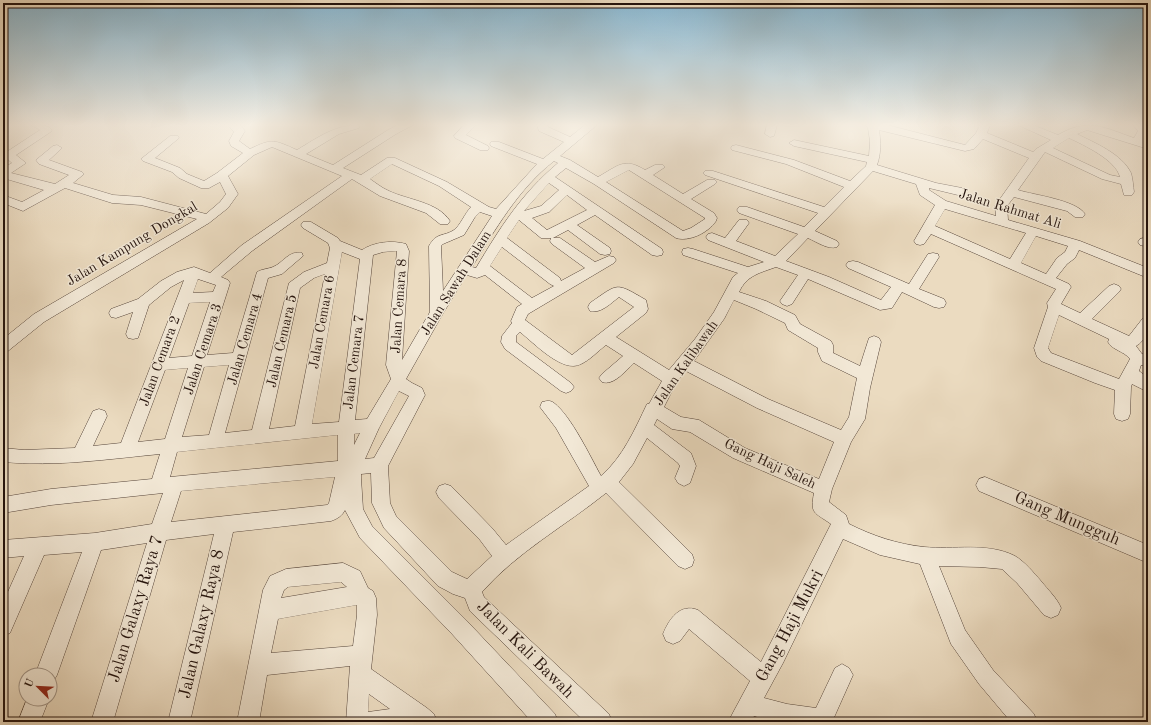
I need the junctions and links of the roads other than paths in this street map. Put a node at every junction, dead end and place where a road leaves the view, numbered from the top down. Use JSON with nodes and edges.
{"nodes":[{"id":1,"x":14,"y":159,"type":"edge"},
{"id":2,"x":36,"y":159,"type":"edge"},
{"id":3,"x":147,"y":159,"type":"edge"},
{"id":4,"x":244,"y":159,"type":"edge"},
{"id":5,"x":310,"y":159,"type":"edge"},
{"id":6,"x":350,"y":159,"type":"edge"},
{"id":7,"x":552,"y":159,"type":"edge"},
{"id":8,"x":778,"y":159,"type":"edge"},
{"id":9,"x":856,"y":159,"type":"edge"},
{"id":10,"x":873,"y":159,"type":"edge"},
{"id":11,"x":1034,"y":159,"type":"edge"},
{"id":12,"x":1068,"y":159,"type":"edge"},
{"id":13,"x":1113,"y":159,"type":"edge"},
{"id":14,"x":42,"y":160,"type":"edge"},
{"id":15,"x":556,"y":160,"type":"junction"},
{"id":16,"x":20,"y":163,"type":"junction"},
{"id":17,"x":872,"y":163,"type":"junction"},
{"id":18,"x":659,"y":167,"type":"dead end"},
{"id":19,"x":334,"y":169,"type":"junction"},
{"id":20,"x":3,"y":174,"type":"edge"},
{"id":21,"x":646,"y":175,"type":"junction"},
{"id":22,"x":221,"y":176,"type":"junction"},
{"id":23,"x":357,"y":177,"type":"junction"},
{"id":24,"x":548,"y":177,"type":"junction"},
{"id":25,"x":598,"y":182,"type":"junction"},
{"id":26,"x":921,"y":182,"type":"junction"},
{"id":27,"x":60,"y":186,"type":"junction"},
{"id":28,"x":852,"y":186,"type":"junction"},
{"id":29,"x":566,"y":190,"type":"junction"},
{"id":30,"x":958,"y":191,"type":"dead end"},
{"id":31,"x":1010,"y":192,"type":"junction"},
{"id":32,"x":617,"y":194,"type":"junction"},
{"id":33,"x":3,"y":199,"type":"edge"},
{"id":34,"x":683,"y":199,"type":"junction"},
{"id":35,"x":942,"y":204,"type":"junction"},
{"id":36,"x":479,"y":206,"type":"junction"},
{"id":37,"x":594,"y":209,"type":"junction"},
{"id":38,"x":743,"y":210,"type":"dead end"},
{"id":39,"x":826,"y":212,"type":"junction"},
{"id":40,"x":498,"y":214,"type":"junction"},
{"id":41,"x":520,"y":214,"type":"junction"},
{"id":42,"x":1079,"y":214,"type":"dead end"},
{"id":43,"x":207,"y":218,"type":"junction"},
{"id":44,"x":444,"y":221,"type":"dead end"},
{"id":45,"x":1002,"y":221,"type":"junction"},
{"id":46,"x":743,"y":223,"type":"dead end"},
{"id":47,"x":307,"y":225,"type":"dead end"},
{"id":48,"x":569,"y":225,"type":"junction"},
{"id":49,"x":928,"y":228,"type":"junction"},
{"id":50,"x":1033,"y":231,"type":"junction"},
{"id":51,"x":806,"y":232,"type":"junction"},
{"id":52,"x":712,"y":237,"type":"dead end"},
{"id":53,"x":552,"y":238,"type":"junction"},
{"id":54,"x":500,"y":239,"type":"junction"},
{"id":55,"x":920,"y":241,"type":"dead end"},
{"id":56,"x":728,"y":243,"type":"junction"},
{"id":57,"x":336,"y":244,"type":"junction"},
{"id":58,"x":833,"y":244,"type":"dead end"},
{"id":59,"x":1076,"y":244,"type":"junction"},
{"id":60,"x":657,"y":252,"type":"dead end"},
{"id":61,"x":688,"y":252,"type":"dead end"},
{"id":62,"x":297,"y":256,"type":"dead end"},
{"id":63,"x":933,"y":257,"type":"dead end"},
{"id":64,"x":367,"y":258,"type":"junction"},
{"id":65,"x":776,"y":262,"type":"junction"},
{"id":66,"x":853,"y":265,"type":"dead end"},
{"id":67,"x":1013,"y":265,"type":"junction"},
{"id":68,"x":332,"y":266,"type":"junction"},
{"id":69,"x":594,"y":268,"type":"junction"},
{"id":70,"x":472,"y":270,"type":"junction"},
{"id":71,"x":194,"y":272,"type":"junction"},
{"id":72,"x":748,"y":272,"type":"junction"},
{"id":73,"x":1148,"y":273,"type":"edge"},
{"id":74,"x":805,"y":274,"type":"junction"},
{"id":75,"x":212,"y":278,"type":"junction"},
{"id":76,"x":1048,"y":280,"type":"junction"},
{"id":77,"x":555,"y":281,"type":"dead end"},
{"id":78,"x":899,"y":286,"type":"junction"},
{"id":79,"x":1114,"y":289,"type":"dead end"},
{"id":80,"x":912,"y":291,"type":"junction"},
{"id":81,"x":731,"y":294,"type":"junction"},
{"id":82,"x":220,"y":296,"type":"junction"},
{"id":83,"x":183,"y":299,"type":"junction"},
{"id":84,"x":526,"y":300,"type":"dead end"},
{"id":85,"x":787,"y":301,"type":"dead end"},
{"id":86,"x":143,"y":303,"type":"junction"},
{"id":87,"x":939,"y":303,"type":"dead end"},
{"id":88,"x":594,"y":306,"type":"dead end"},
{"id":89,"x":1053,"y":311,"type":"junction"},
{"id":90,"x":437,"y":312,"type":"junction"},
{"id":91,"x":116,"y":313,"type":"dead end"},
{"id":92,"x":1082,"y":320,"type":"junction"},
{"id":93,"x":1148,"y":322,"type":"edge"},
{"id":94,"x":520,"y":324,"type":"junction"},
{"id":95,"x":133,"y":334,"type":"dead end"},
{"id":96,"x":605,"y":336,"type":"junction"},
{"id":97,"x":874,"y":342,"type":"dead end"},
{"id":98,"x":3,"y":347,"type":"edge"},
{"id":99,"x":634,"y":355,"type":"junction"},
{"id":100,"x":238,"y":358,"type":"junction"},
{"id":101,"x":1142,"y":359,"type":"edge"},
{"id":102,"x":199,"y":361,"type":"junction"},
{"id":103,"x":684,"y":362,"type":"junction"},
{"id":104,"x":159,"y":365,"type":"junction"},
{"id":105,"x":866,"y":375,"type":"junction"},
{"id":106,"x":607,"y":378,"type":"dead end"},
{"id":107,"x":671,"y":379,"type":"junction"},
{"id":108,"x":1127,"y":379,"type":"junction"},
{"id":109,"x":1148,"y":386,"type":"edge"},
{"id":110,"x":406,"y":387,"type":"junction"},
{"id":111,"x":566,"y":387,"type":"dead end"},
{"id":112,"x":548,"y":407,"type":"dead end"},
{"id":113,"x":653,"y":409,"type":"junction"},
{"id":114,"x":1122,"y":414,"type":"dead end"},
{"id":115,"x":99,"y":416,"type":"dead end"},
{"id":116,"x":372,"y":425,"type":"junction"},
{"id":117,"x":644,"y":426,"type":"junction"},
{"id":118,"x":346,"y":428,"type":"junction"},
{"id":119,"x":302,"y":433,"type":"junction"},
{"id":120,"x":259,"y":437,"type":"junction"},
{"id":121,"x":844,"y":439,"type":"junction"},
{"id":122,"x":215,"y":441,"type":"junction"},
{"id":123,"x":171,"y":445,"type":"junction"},
{"id":124,"x":127,"y":450,"type":"junction"},
{"id":125,"x":81,"y":454,"type":"junction"},
{"id":126,"x":3,"y":455,"type":"edge"},
{"id":127,"x":362,"y":466,"type":"junction"},
{"id":128,"x":684,"y":478,"type":"dead end"},
{"id":129,"x":603,"y":485,"type":"junction"},
{"id":130,"x":985,"y":485,"type":"dead end"},
{"id":131,"x":169,"y":489,"type":"junction"},
{"id":132,"x":823,"y":489,"type":"junction"},
{"id":133,"x":445,"y":492,"type":"dead end"},
{"id":134,"x":4,"y":507,"type":"edge"},
{"id":135,"x":225,"y":526,"type":"junction"},
{"id":136,"x":839,"y":528,"type":"junction"},
{"id":137,"x":159,"y":532,"type":"junction"},
{"id":138,"x":95,"y":542,"type":"junction"},
{"id":139,"x":38,"y":546,"type":"junction"},
{"id":140,"x":3,"y":550,"type":"edge"},
{"id":141,"x":1148,"y":554,"type":"edge"},
{"id":142,"x":926,"y":556,"type":"junction"},
{"id":143,"x":504,"y":557,"type":"junction"},
{"id":144,"x":685,"y":560,"type":"dead end"},
{"id":145,"x":471,"y":590,"type":"junction"},
{"id":146,"x":361,"y":595,"type":"junction"},
{"id":147,"x":1051,"y":608,"type":"dead end"},
{"id":148,"x":270,"y":610,"type":"junction"},
{"id":149,"x":3,"y":626,"type":"edge"},
{"id":150,"x":673,"y":634,"type":"dead end"},
{"id":151,"x":260,"y":665,"type":"junction"},
{"id":152,"x":361,"y":665,"type":"junction"},
{"id":153,"x":49,"y":667,"type":"edge"},
{"id":154,"x":842,"y":675,"type":"dead end"},
{"id":155,"x":763,"y":678,"type":"junction"},
{"id":156,"x":749,"y":704,"type":"junction"},
{"id":157,"x":35,"y":707,"type":"edge"},
{"id":158,"x":422,"y":719,"type":"edge"},
{"id":159,"x":29,"y":722,"type":"edge"},
{"id":160,"x":102,"y":722,"type":"edge"},
{"id":161,"x":179,"y":722,"type":"edge"},
{"id":162,"x":248,"y":722,"type":"edge"},
{"id":163,"x":357,"y":722,"type":"edge"},
{"id":164,"x":371,"y":722,"type":"edge"},
{"id":165,"x":547,"y":722,"type":"edge"},
{"id":166,"x":601,"y":722,"type":"edge"},
{"id":167,"x":739,"y":722,"type":"edge"},
{"id":168,"x":1026,"y":722,"type":"edge"}],
"edges":[{"from":1,"to":16,"type":"street"},
{"from":2,"to":16,"type":"street"},
{"from":3,"to":22,"type":"street"},
{"from":4,"to":22,"type":"street"},
{"from":5,"to":19,"type":"street"},
{"from":6,"to":19,"type":"street"},
{"from":7,"to":15,"type":"street"},
{"from":8,"to":28,"type":"street"},
{"from":9,"to":17,"type":"street"},
{"from":10,"to":17,"type":"street"},
{"from":11,"to":31,"type":"street"},
{"from":12,"to":13,"type":"street"},
{"from":14,"to":27,"type":"street"},
{"from":15,"to":24,"type":"street"},
{"from":15,"to":25,"type":"street"},
{"from":15,"to":40,"type":"street","name":"Jalan Sawah Dalam"},
{"from":16,"to":20,"type":"street"},
{"from":17,"to":26,"type":"street"},
{"from":17,"to":28,"type":"street","name":"Jalan Kalibawah"},
{"from":18,"to":21,"type":"street"},
{"from":19,"to":23,"type":"street"},
{"from":20,"to":27,"type":"street"},
{"from":21,"to":25,"type":"street"},
{"from":21,"to":34,"type":"street"},
{"from":22,"to":43,"type":"street","name":"Jalan Kampung Dongkal"},
{"from":23,"to":36,"type":"street"},
{"from":23,"to":44,"type":"street"},
{"from":23,"to":75,"type":"street"},
{"from":24,"to":29,"type":"street"},
{"from":24,"to":41,"type":"street"},
{"from":25,"to":32,"type":"street"},
{"from":26,"to":30,"type":"street"},
{"from":26,"to":35,"type":"street","name":"Jalan Rahmat Ali"},
{"from":27,"to":33,"type":"street"},
{"from":27,"to":43,"type":"street"},
{"from":28,"to":39,"type":"street","name":"Jalan Kalibawah"},
{"from":29,"to":37,"type":"street"},
{"from":29,"to":41,"type":"street"},
{"from":31,"to":42,"type":"street"},
{"from":31,"to":45,"type":"street"},
{"from":32,"to":34,"type":"street"},
{"from":32,"to":37,"type":"street"},
{"from":34,"to":39,"type":"street"},
{"from":35,"to":45,"type":"street","name":"Jalan Rahmat Ali"},
{"from":35,"to":49,"type":"street"},
{"from":36,"to":40,"type":"street"},
{"from":36,"to":90,"type":"street"},
{"from":37,"to":48,"type":"street"},
{"from":37,"to":60,"type":"street"},
{"from":38,"to":51,"type":"street"},
{"from":39,"to":51,"type":"street","name":"Jalan Kalibawah"},
{"from":40,"to":70,"type":"street","name":"Jalan Sawah Dalam"},
{"from":41,"to":53,"type":"street"},
{"from":41,"to":54,"type":"street"},
{"from":43,"to":98,"type":"street","name":"Jalan Kampung Dongkal"},
{"from":45,"to":50,"type":"street","name":"Jalan Rahmat Ali"},
{"from":46,"to":56,"type":"street"},
{"from":47,"to":57,"type":"street"},
{"from":48,"to":53,"type":"street"},
{"from":48,"to":69,"type":"street"},
{"from":49,"to":55,"type":"street"},
{"from":49,"to":67,"type":"street"},
{"from":50,"to":59,"type":"street","name":"Jalan Rahmat Ali"},
{"from":50,"to":67,"type":"street"},
{"from":51,"to":58,"type":"street"},
{"from":51,"to":65,"type":"street","name":"Jalan Kalibawah"},
{"from":52,"to":56,"type":"street"},
{"from":53,"to":69,"type":"street"},
{"from":54,"to":70,"type":"street"},
{"from":54,"to":77,"type":"street"},
{"from":56,"to":65,"type":"street"},
{"from":57,"to":64,"type":"street"},
{"from":57,"to":68,"type":"street","name":"Jalan Cemara 6"},
{"from":59,"to":73,"type":"street","name":"Jalan Rahmat Ali"},
{"from":59,"to":76,"type":"street"},
{"from":61,"to":72,"type":"street"},
{"from":62,"to":100,"type":"street","name":"Jalan Cemara 4"},
{"from":63,"to":80,"type":"street"},
{"from":64,"to":110,"type":"street","name":"Jalan Cemara 8"},
{"from":64,"to":118,"type":"street","name":"Jalan Cemara 7"},
{"from":65,"to":72,"type":"street","name":"Jalan Kalibawah"},
{"from":65,"to":74,"type":"street"},
{"from":66,"to":78,"type":"street"},
{"from":67,"to":76,"type":"street"},
{"from":68,"to":119,"type":"street","name":"Jalan Cemara 6"},
{"from":68,"to":120,"type":"street","name":"Jalan Cemara 5"},
{"from":69,"to":94,"type":"street"},
{"from":70,"to":84,"type":"street"},
{"from":70,"to":90,"type":"street","name":"Jalan Sawah Dalam"},
{"from":71,"to":75,"type":"street"},
{"from":71,"to":83,"type":"street","name":"Jalan Cemara 2"},
{"from":71,"to":86,"type":"street"},
{"from":72,"to":81,"type":"street","name":"Jalan Kalibawah"},
{"from":74,"to":78,"type":"street"},
{"from":74,"to":85,"type":"street"},
{"from":75,"to":82,"type":"street","name":"Jalan Cemara 3"},
{"from":76,"to":89,"type":"street"},
{"from":78,"to":80,"type":"street"},
{"from":79,"to":92,"type":"street"},
{"from":80,"to":87,"type":"street"},
{"from":81,"to":103,"type":"street","name":"Jalan Kalibawah"},
{"from":81,"to":105,"type":"street"},
{"from":82,"to":83,"type":"street"},
{"from":82,"to":102,"type":"street","name":"Jalan Cemara 3"},
{"from":83,"to":104,"type":"street","name":"Jalan Cemara 2"},
{"from":86,"to":91,"type":"street"},
{"from":86,"to":95,"type":"street"},
{"from":88,"to":96,"type":"street"},
{"from":89,"to":92,"type":"street"},
{"from":89,"to":101,"type":"street"},
{"from":89,"to":108,"type":"street"},
{"from":90,"to":110,"type":"street","name":"Jalan Sawah Dalam"},
{"from":92,"to":93,"type":"street"},
{"from":94,"to":96,"type":"street"},
{"from":94,"to":111,"type":"street"},
{"from":96,"to":99,"type":"street"},
{"from":97,"to":105,"type":"street"},
{"from":99,"to":106,"type":"street"},
{"from":99,"to":107,"type":"street"},
{"from":100,"to":102,"type":"street"},
{"from":100,"to":122,"type":"street","name":"Jalan Cemara 4"},
{"from":101,"to":108,"type":"street"},
{"from":102,"to":104,"type":"street"},
{"from":102,"to":123,"type":"street","name":"Jalan Cemara 3"},
{"from":103,"to":107,"type":"street","name":"Jalan Kalibawah"},
{"from":103,"to":121,"type":"street"},
{"from":104,"to":124,"type":"street","name":"Jalan Cemara 2"},
{"from":105,"to":121,"type":"street"},
{"from":107,"to":113,"type":"street","name":"Jalan Kalibawah"},
{"from":108,"to":109,"type":"street"},
{"from":108,"to":114,"type":"street"},
{"from":110,"to":116,"type":"street","name":"Jalan Sawah Dalam"},
{"from":110,"to":127,"type":"street"},
{"from":112,"to":129,"type":"street"},
{"from":113,"to":117,"type":"street","name":"Jalan Kalibawah"},
{"from":113,"to":132,"type":"street","name":"Gang Haji Saleh"},
{"from":115,"to":125,"type":"street"},
{"from":116,"to":118,"type":"street"},
{"from":116,"to":127,"type":"street","name":"Jalan Sawah Dalam"},
{"from":117,"to":128,"type":"street"},
{"from":117,"to":129,"type":"street","name":"Jalan Kalibawah"},
{"from":118,"to":119,"type":"street"},
{"from":118,"to":127,"type":"street","name":"Jalan Cemara 7"},
{"from":119,"to":120,"type":"street"},
{"from":120,"to":122,"type":"street"},
{"from":121,"to":132,"type":"street"},
{"from":122,"to":123,"type":"street"},
{"from":123,"to":124,"type":"street"},
{"from":123,"to":131,"type":"street","name":"Jalan Cemara 3"},
{"from":124,"to":125,"type":"street"},
{"from":125,"to":126,"type":"street"},
{"from":127,"to":131,"type":"street"},
{"from":127,"to":135,"type":"street"},
{"from":127,"to":145,"type":"street","name":"Jalan Kali Bawah"},
{"from":127,"to":165,"type":"street"},
{"from":129,"to":143,"type":"street","name":"Jalan Kalibawah"},
{"from":129,"to":144,"type":"street"},
{"from":130,"to":141,"type":"street","name":"Gang Mungguh"},
{"from":131,"to":134,"type":"street"},
{"from":131,"to":137,"type":"street","name":"Jalan Galaxy Raya 7"},
{"from":132,"to":136,"type":"street","name":"Gang Haji Saleh"},
{"from":133,"to":143,"type":"street"},
{"from":135,"to":137,"type":"street"},
{"from":135,"to":161,"type":"street","name":"Jalan Galaxy Raya 8"},
{"from":136,"to":142,"type":"street"},
{"from":136,"to":155,"type":"street","name":"Gang Haji Mukri"},
{"from":137,"to":138,"type":"street"},
{"from":137,"to":160,"type":"street","name":"Jalan Galaxy Raya 7"},
{"from":138,"to":139,"type":"street"},
{"from":138,"to":153,"type":"street"},
{"from":139,"to":140,"type":"street"},
{"from":139,"to":149,"type":"street"},
{"from":142,"to":147,"type":"street"},
{"from":142,"to":168,"type":"street"},
{"from":143,"to":145,"type":"street","name":"Jalan Kalibawah"},
{"from":145,"to":166,"type":"street","name":"Jalan Kali Bawah"},
{"from":146,"to":148,"type":"street"},
{"from":146,"to":148,"type":"street"},
{"from":146,"to":152,"type":"street"},
{"from":148,"to":151,"type":"street"},
{"from":150,"to":155,"type":"street"},
{"from":151,"to":152,"type":"street"},
{"from":151,"to":162,"type":"street"},
{"from":152,"to":158,"type":"street"},
{"from":152,"to":163,"type":"street"},
{"from":154,"to":156,"type":"street"},
{"from":155,"to":156,"type":"street","name":"Gang Haji Mukri"},
{"from":156,"to":167,"type":"street","name":"Gang Haji Mukri"},
{"from":157,"to":159,"type":"street"},
{"from":158,"to":164,"type":"street"}]}
